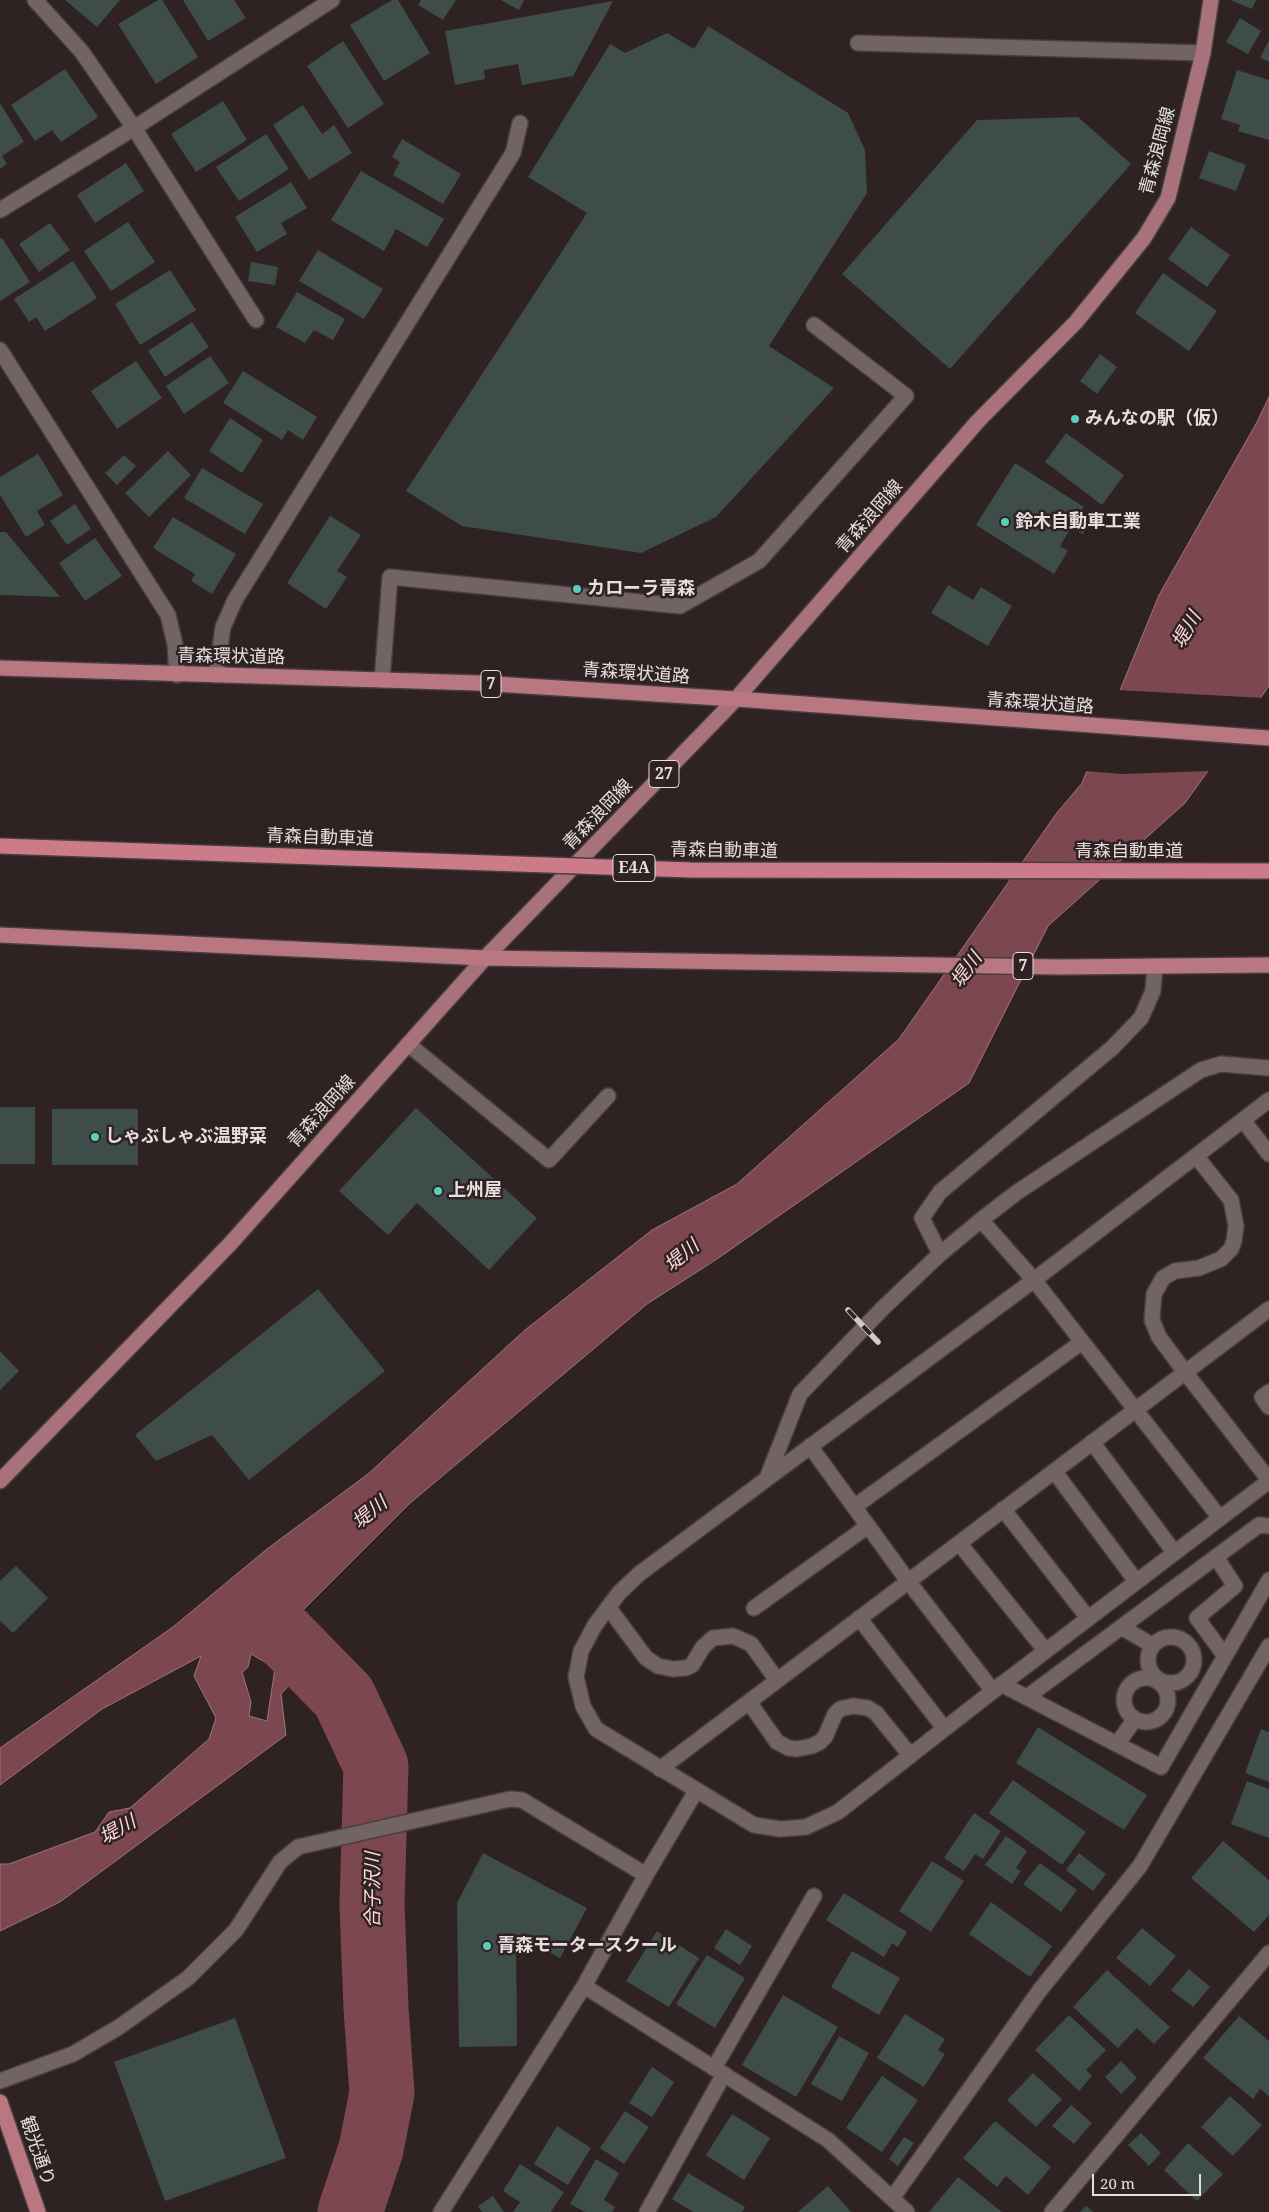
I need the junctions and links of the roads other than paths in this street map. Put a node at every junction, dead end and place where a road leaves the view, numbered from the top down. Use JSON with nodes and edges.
{"nodes":[{"id":1,"x":35,"y":0,"type":"edge"},
{"id":2,"x":332,"y":0,"type":"edge"},
{"id":3,"x":1211,"y":0,"type":"edge"},
{"id":4,"x":858,"y":43,"type":"dead end"},
{"id":5,"x":1203,"y":53,"type":"junction"},
{"id":6,"x":520,"y":123,"type":"dead end"},
{"id":7,"x":134,"y":128,"type":"junction"},
{"id":8,"x":0,"y":210,"type":"edge"},
{"id":9,"x":256,"y":320,"type":"dead end"},
{"id":10,"x":814,"y":325,"type":"dead end"},
{"id":11,"x":0,"y":350,"type":"edge"},
{"id":12,"x":0,"y":668,"type":"edge"},
{"id":13,"x":177,"y":674,"type":"junction"},
{"id":14,"x":216,"y":674,"type":"junction"},
{"id":15,"x":382,"y":680,"type":"junction"},
{"id":16,"x":736,"y":699,"type":"junction"},
{"id":17,"x":1269,"y":738,"type":"edge"},
{"id":18,"x":0,"y":846,"type":"edge"},
{"id":19,"x":1269,"y":871,"type":"edge"},
{"id":20,"x":0,"y":935,"type":"edge"},
{"id":21,"x":485,"y":958,"type":"junction"},
{"id":22,"x":1269,"y":965,"type":"edge"},
{"id":23,"x":1155,"y":966,"type":"junction"},
{"id":24,"x":408,"y":1044,"type":"junction"},
{"id":25,"x":1269,"y":1068,"type":"edge"},
{"id":26,"x":608,"y":1096,"type":"dead end"},
{"id":27,"x":1269,"y":1100,"type":"edge"},
{"id":28,"x":1243,"y":1120,"type":"junction"},
{"id":29,"x":1269,"y":1154,"type":"edge"},
{"id":30,"x":1196,"y":1156,"type":"junction"},
{"id":31,"x":981,"y":1220,"type":"junction"},
{"id":32,"x":940,"y":1254,"type":"junction"},
{"id":33,"x":1034,"y":1280,"type":"junction"},
{"id":34,"x":1269,"y":1309,"type":"edge"},
{"id":35,"x":1082,"y":1342,"type":"junction"},
{"id":36,"x":1185,"y":1372,"type":"junction"},
{"id":37,"x":1269,"y":1392,"type":"edge"},
{"id":38,"x":1269,"y":1407,"type":"edge"},
{"id":39,"x":1135,"y":1409,"type":"junction"},
{"id":40,"x":1092,"y":1442,"type":"junction"},
{"id":41,"x":810,"y":1446,"type":"junction"},
{"id":42,"x":1054,"y":1471,"type":"junction"},
{"id":43,"x":767,"y":1478,"type":"junction"},
{"id":44,"x":0,"y":1481,"type":"edge"},
{"id":45,"x":1266,"y":1485,"type":"edge"},
{"id":46,"x":854,"y":1507,"type":"junction"},
{"id":47,"x":1003,"y":1509,"type":"junction"},
{"id":48,"x":1220,"y":1518,"type":"junction"},
{"id":49,"x":868,"y":1526,"type":"junction"},
{"id":50,"x":1269,"y":1526,"type":"edge"},
{"id":51,"x":959,"y":1543,"type":"junction"},
{"id":52,"x":1174,"y":1552,"type":"junction"},
{"id":53,"x":1216,"y":1557,"type":"junction"},
{"id":54,"x":1269,"y":1580,"type":"edge"},
{"id":55,"x":908,"y":1581,"type":"junction"},
{"id":56,"x":1136,"y":1581,"type":"junction"},
{"id":57,"x":608,"y":1607,"type":"junction"},
{"id":58,"x":754,"y":1608,"type":"dead end"},
{"id":59,"x":859,"y":1618,"type":"junction"},
{"id":60,"x":1088,"y":1618,"type":"junction"},
{"id":61,"x":1121,"y":1627,"type":"junction"},
{"id":62,"x":1152,"y":1645,"type":"junction"},
{"id":63,"x":1269,"y":1646,"type":"edge"},
{"id":64,"x":1046,"y":1650,"type":"junction"},
{"id":65,"x":1225,"y":1656,"type":"junction"},
{"id":66,"x":777,"y":1680,"type":"junction"},
{"id":67,"x":1158,"y":1680,"type":"junction"},
{"id":68,"x":997,"y":1687,"type":"junction"},
{"id":69,"x":1027,"y":1697,"type":"junction"},
{"id":70,"x":749,"y":1702,"type":"junction"},
{"id":71,"x":1135,"y":1718,"type":"junction"},
{"id":72,"x":944,"y":1728,"type":"junction"},
{"id":73,"x":1117,"y":1744,"type":"junction"},
{"id":74,"x":910,"y":1755,"type":"junction"},
{"id":75,"x":660,"y":1769,"type":"junction"},
{"id":76,"x":696,"y":1791,"type":"junction"},
{"id":77,"x":646,"y":1875,"type":"junction"},
{"id":78,"x":814,"y":1896,"type":"dead end"},
{"id":79,"x":1269,"y":1953,"type":"edge"},
{"id":80,"x":584,"y":1986,"type":"junction"},
{"id":81,"x":719,"y":2071,"type":"junction"},
{"id":82,"x":0,"y":2081,"type":"edge"},
{"id":83,"x":0,"y":2102,"type":"edge"},
{"id":84,"x":900,"y":2207,"type":"edge"},
{"id":85,"x":38,"y":2212,"type":"edge"},
{"id":86,"x":442,"y":2212,"type":"edge"},
{"id":87,"x":648,"y":2212,"type":"edge"},
{"id":88,"x":1052,"y":2212,"type":"edge"}],
"edges":[{"from":1,"to":7,"type":"street"},
{"from":2,"to":7,"type":"street"},
{"from":3,"to":5,"type":"main road","name":"青森浪岡線","number":"27"},
{"from":4,"to":5,"type":"street"},
{"from":5,"to":16,"type":"main road","name":"青森浪岡線","number":"27"},
{"from":6,"to":14,"type":"street"},
{"from":7,"to":8,"type":"street"},
{"from":7,"to":9,"type":"street"},
{"from":10,"to":15,"type":"street"},
{"from":11,"to":13,"type":"street"},
{"from":12,"to":13,"type":"highway","name":"青森環状道路","number":"7"},
{"from":13,"to":14,"type":"highway","name":"青森環状道路","number":"7"},
{"from":14,"to":15,"type":"highway","name":"青森環状道路","number":"7"},
{"from":15,"to":16,"type":"highway","name":"青森環状道路","number":"7"},
{"from":16,"to":17,"type":"highway","name":"青森環状道路","number":"7"},
{"from":16,"to":21,"type":"main road","name":"青森浪岡線","number":"27"},
{"from":18,"to":19,"type":"highway","name":"青森自動車道","number":"E4A","bridge":true},
{"from":20,"to":21,"type":"highway","number":"7"},
{"from":21,"to":23,"type":"highway","number":"7"},
{"from":21,"to":24,"type":"main road","name":"青森浪岡線","number":"27"},
{"from":22,"to":23,"type":"highway","number":"7"},
{"from":23,"to":32,"type":"street"},
{"from":24,"to":26,"type":"street"},
{"from":24,"to":44,"type":"main road","name":"青森浪岡線","number":"27"},
{"from":25,"to":31,"type":"street"},
{"from":27,"to":28,"type":"street"},
{"from":28,"to":29,"type":"street"},
{"from":28,"to":30,"type":"street"},
{"from":30,"to":33,"type":"street"},
{"from":30,"to":36,"type":"street"},
{"from":31,"to":32,"type":"street"},
{"from":31,"to":33,"type":"street"},
{"from":32,"to":43,"type":"street"},
{"from":33,"to":35,"type":"street"},
{"from":33,"to":41,"type":"street"},
{"from":34,"to":36,"type":"street"},
{"from":35,"to":39,"type":"street"},
{"from":35,"to":46,"type":"street"},
{"from":36,"to":39,"type":"street"},
{"from":36,"to":45,"type":"street"},
{"from":37,"to":38,"type":"street"},
{"from":39,"to":40,"type":"street"},
{"from":39,"to":48,"type":"street"},
{"from":40,"to":42,"type":"street"},
{"from":40,"to":52,"type":"street"},
{"from":41,"to":43,"type":"street"},
{"from":41,"to":46,"type":"street"},
{"from":42,"to":47,"type":"street"},
{"from":42,"to":56,"type":"street"},
{"from":43,"to":57,"type":"street"},
{"from":45,"to":48,"type":"street"},
{"from":46,"to":49,"type":"street"},
{"from":47,"to":51,"type":"street"},
{"from":47,"to":60,"type":"street"},
{"from":48,"to":52,"type":"street"},
{"from":49,"to":55,"type":"street"},
{"from":49,"to":58,"type":"street"},
{"from":50,"to":53,"type":"street"},
{"from":51,"to":55,"type":"street"},
{"from":51,"to":64,"type":"street"},
{"from":52,"to":56,"type":"street"},
{"from":53,"to":61,"type":"street"},
{"from":53,"to":65,"type":"street"},
{"from":54,"to":65,"type":"street"},
{"from":55,"to":59,"type":"street"},
{"from":55,"to":68,"type":"street"},
{"from":56,"to":60,"type":"street"},
{"from":57,"to":66,"type":"street"},
{"from":57,"to":75,"type":"street"},
{"from":59,"to":66,"type":"street"},
{"from":59,"to":72,"type":"street"},
{"from":60,"to":64,"type":"street"},
{"from":61,"to":62,"type":"street"},
{"from":61,"to":69,"type":"street"},
{"from":62,"to":67,"type":"street"},
{"from":62,"to":67,"type":"street"},
{"from":63,"to":84,"type":"street"},
{"from":64,"to":68,"type":"street"},
{"from":65,"to":73,"type":"street"},
{"from":66,"to":70,"type":"street"},
{"from":67,"to":71,"type":"street"},
{"from":67,"to":71,"type":"street"},
{"from":68,"to":69,"type":"street"},
{"from":68,"to":72,"type":"street"},
{"from":69,"to":73,"type":"street"},
{"from":70,"to":74,"type":"street"},
{"from":70,"to":75,"type":"street"},
{"from":71,"to":73,"type":"street"},
{"from":72,"to":74,"type":"street"},
{"from":74,"to":76,"type":"street"},
{"from":75,"to":76,"type":"street"},
{"from":76,"to":77,"type":"street"},
{"from":77,"to":80,"type":"street"},
{"from":77,"to":82,"type":"street"},
{"from":78,"to":81,"type":"street"},
{"from":79,"to":88,"type":"street"},
{"from":80,"to":81,"type":"street"},
{"from":80,"to":86,"type":"street"},
{"from":81,"to":84,"type":"street"},
{"from":81,"to":87,"type":"street"},
{"from":83,"to":85,"type":"highway","name":"観光通り"}]}
